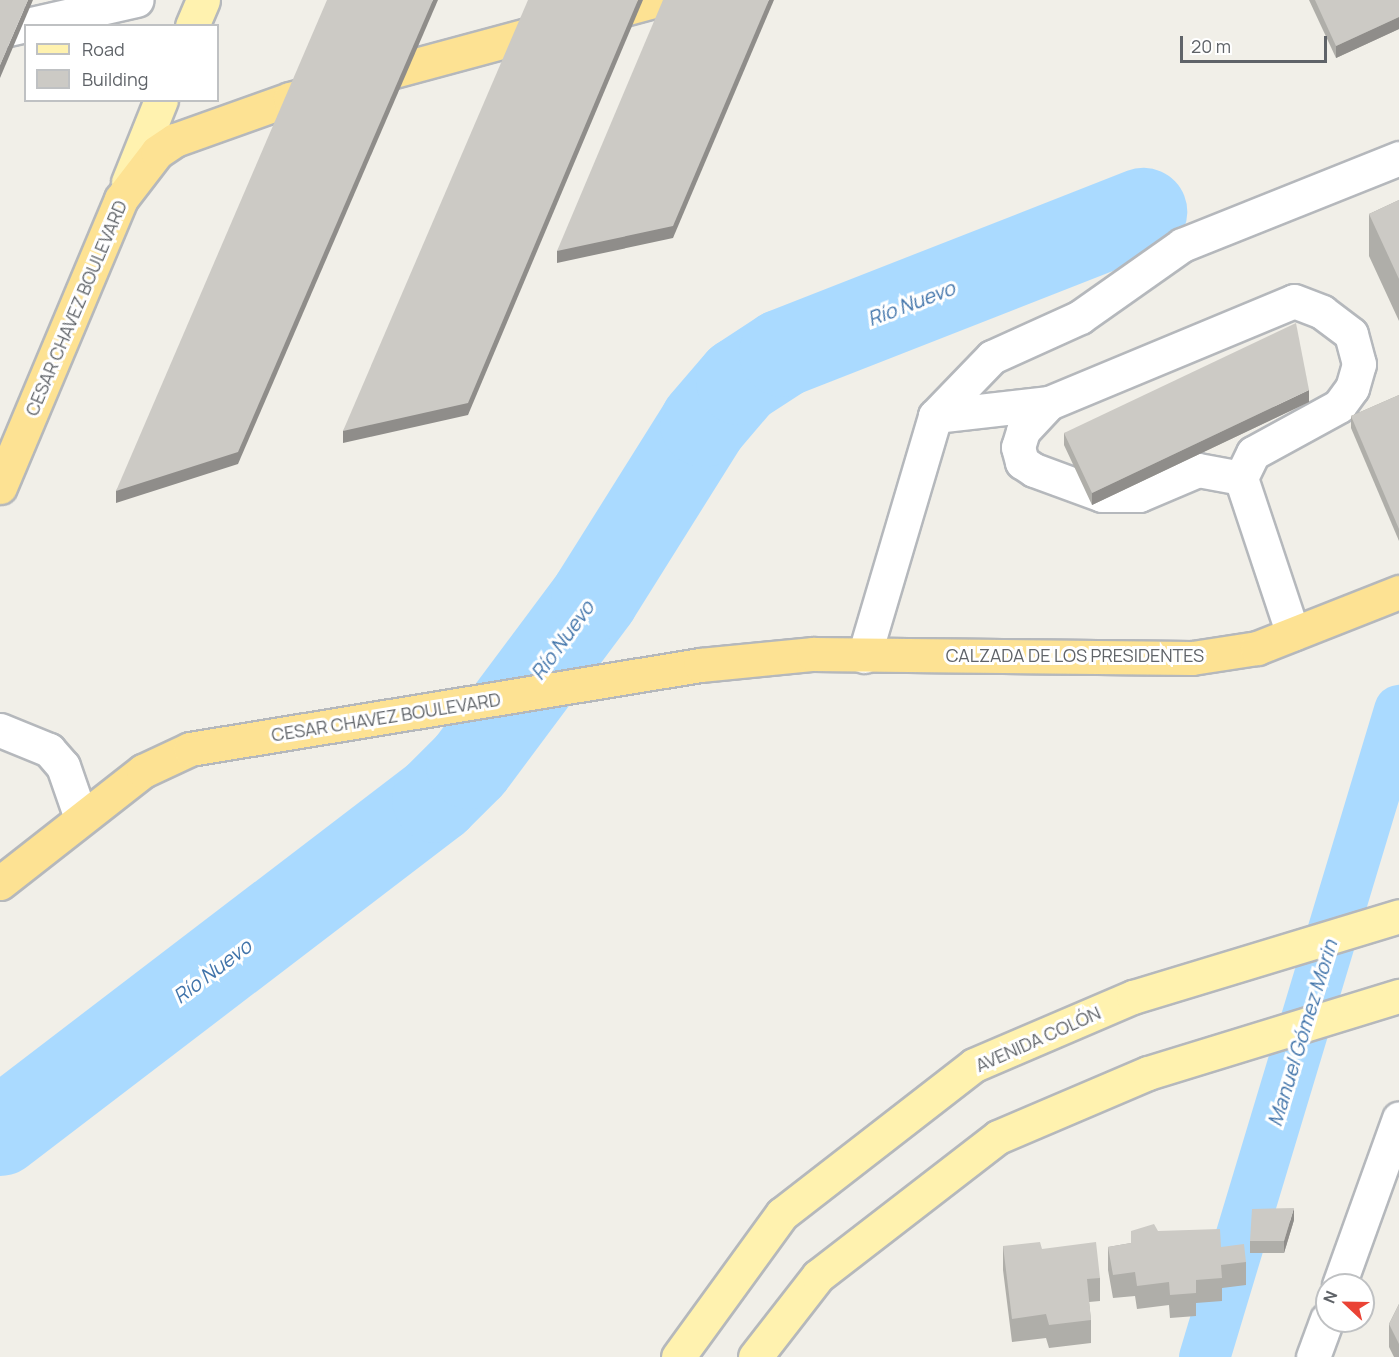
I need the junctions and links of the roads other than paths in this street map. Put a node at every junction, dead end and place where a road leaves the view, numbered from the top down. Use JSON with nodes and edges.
{"nodes":[{"id":1,"x":137,"y":0,"type":"edge"},
{"id":2,"x":203,"y":0,"type":"edge"},
{"id":3,"x":656,"y":0,"type":"edge"},
{"id":4,"x":31,"y":24,"type":"edge"},
{"id":5,"x":193,"y":24,"type":"edge"},
{"id":6,"x":24,"y":26,"type":"edge"},
{"id":7,"x":0,"y":31,"type":"edge"},
{"id":8,"x":160,"y":102,"type":"edge"},
{"id":9,"x":1399,"y":158,"type":"edge"},
{"id":10,"x":121,"y":199,"type":"junction"},
{"id":11,"x":1049,"y":403,"type":"junction"},
{"id":12,"x":935,"y":416,"type":"junction"},
{"id":13,"x":1241,"y":478,"type":"junction"},
{"id":14,"x":0,"y":487,"type":"edge"},
{"id":15,"x":1399,"y":592,"type":"edge"},
{"id":16,"x":1293,"y":634,"type":"junction"},
{"id":17,"x":813,"y":654,"type":"joint"},
{"id":18,"x":864,"y":656,"type":"junction"},
{"id":19,"x":0,"y":730,"type":"edge"},
{"id":20,"x":80,"y":815,"type":"junction"},
{"id":21,"x":0,"y":883,"type":"edge"},
{"id":22,"x":1399,"y":916,"type":"edge"},
{"id":23,"x":1399,"y":996,"type":"edge"},
{"id":24,"x":1399,"y":1118,"type":"edge"},
{"id":25,"x":1343,"y":1273,"type":"edge"},
{"id":26,"x":1322,"y":1333,"type":"edge"},
{"id":27,"x":678,"y":1357,"type":"edge"},
{"id":28,"x":755,"y":1357,"type":"edge"},
{"id":29,"x":1313,"y":1357,"type":"edge"}],
"edges":[{"from":1,"to":4,"type":"street"},
{"from":2,"to":5,"type":"main road"},
{"from":3,"to":10,"type":"highway","name":"CESAR CHAVEZ BOULEVARD"},
{"from":6,"to":7,"type":"street"},
{"from":8,"to":10,"type":"main road"},
{"from":9,"to":12,"type":"street"},
{"from":10,"to":14,"type":"highway","name":"CESAR CHAVEZ BOULEVARD"},
{"from":11,"to":12,"type":"street"},
{"from":11,"to":13,"type":"street"},
{"from":11,"to":13,"type":"street"},
{"from":12,"to":18,"type":"street"},
{"from":13,"to":16,"type":"street"},
{"from":15,"to":16,"type":"highway","name":"CALZADA DE LOS PRESIDENTES"},
{"from":16,"to":18,"type":"highway","name":"CALZADA DE LOS PRESIDENTES"},
{"from":17,"to":18,"type":"highway","name":"CALZADA DE LOS PRESIDENTES"},
{"from":17,"to":20,"type":"highway","name":"CESAR CHAVEZ BOULEVARD"},
{"from":19,"to":20,"type":"street"},
{"from":20,"to":21,"type":"highway","name":"CESAR CHAVEZ BOULEVARD"},
{"from":22,"to":27,"type":"main road","name":"AVENIDA COLÓN"},
{"from":23,"to":28,"type":"main road"},
{"from":24,"to":25,"type":"street"},
{"from":26,"to":29,"type":"street"}]}
